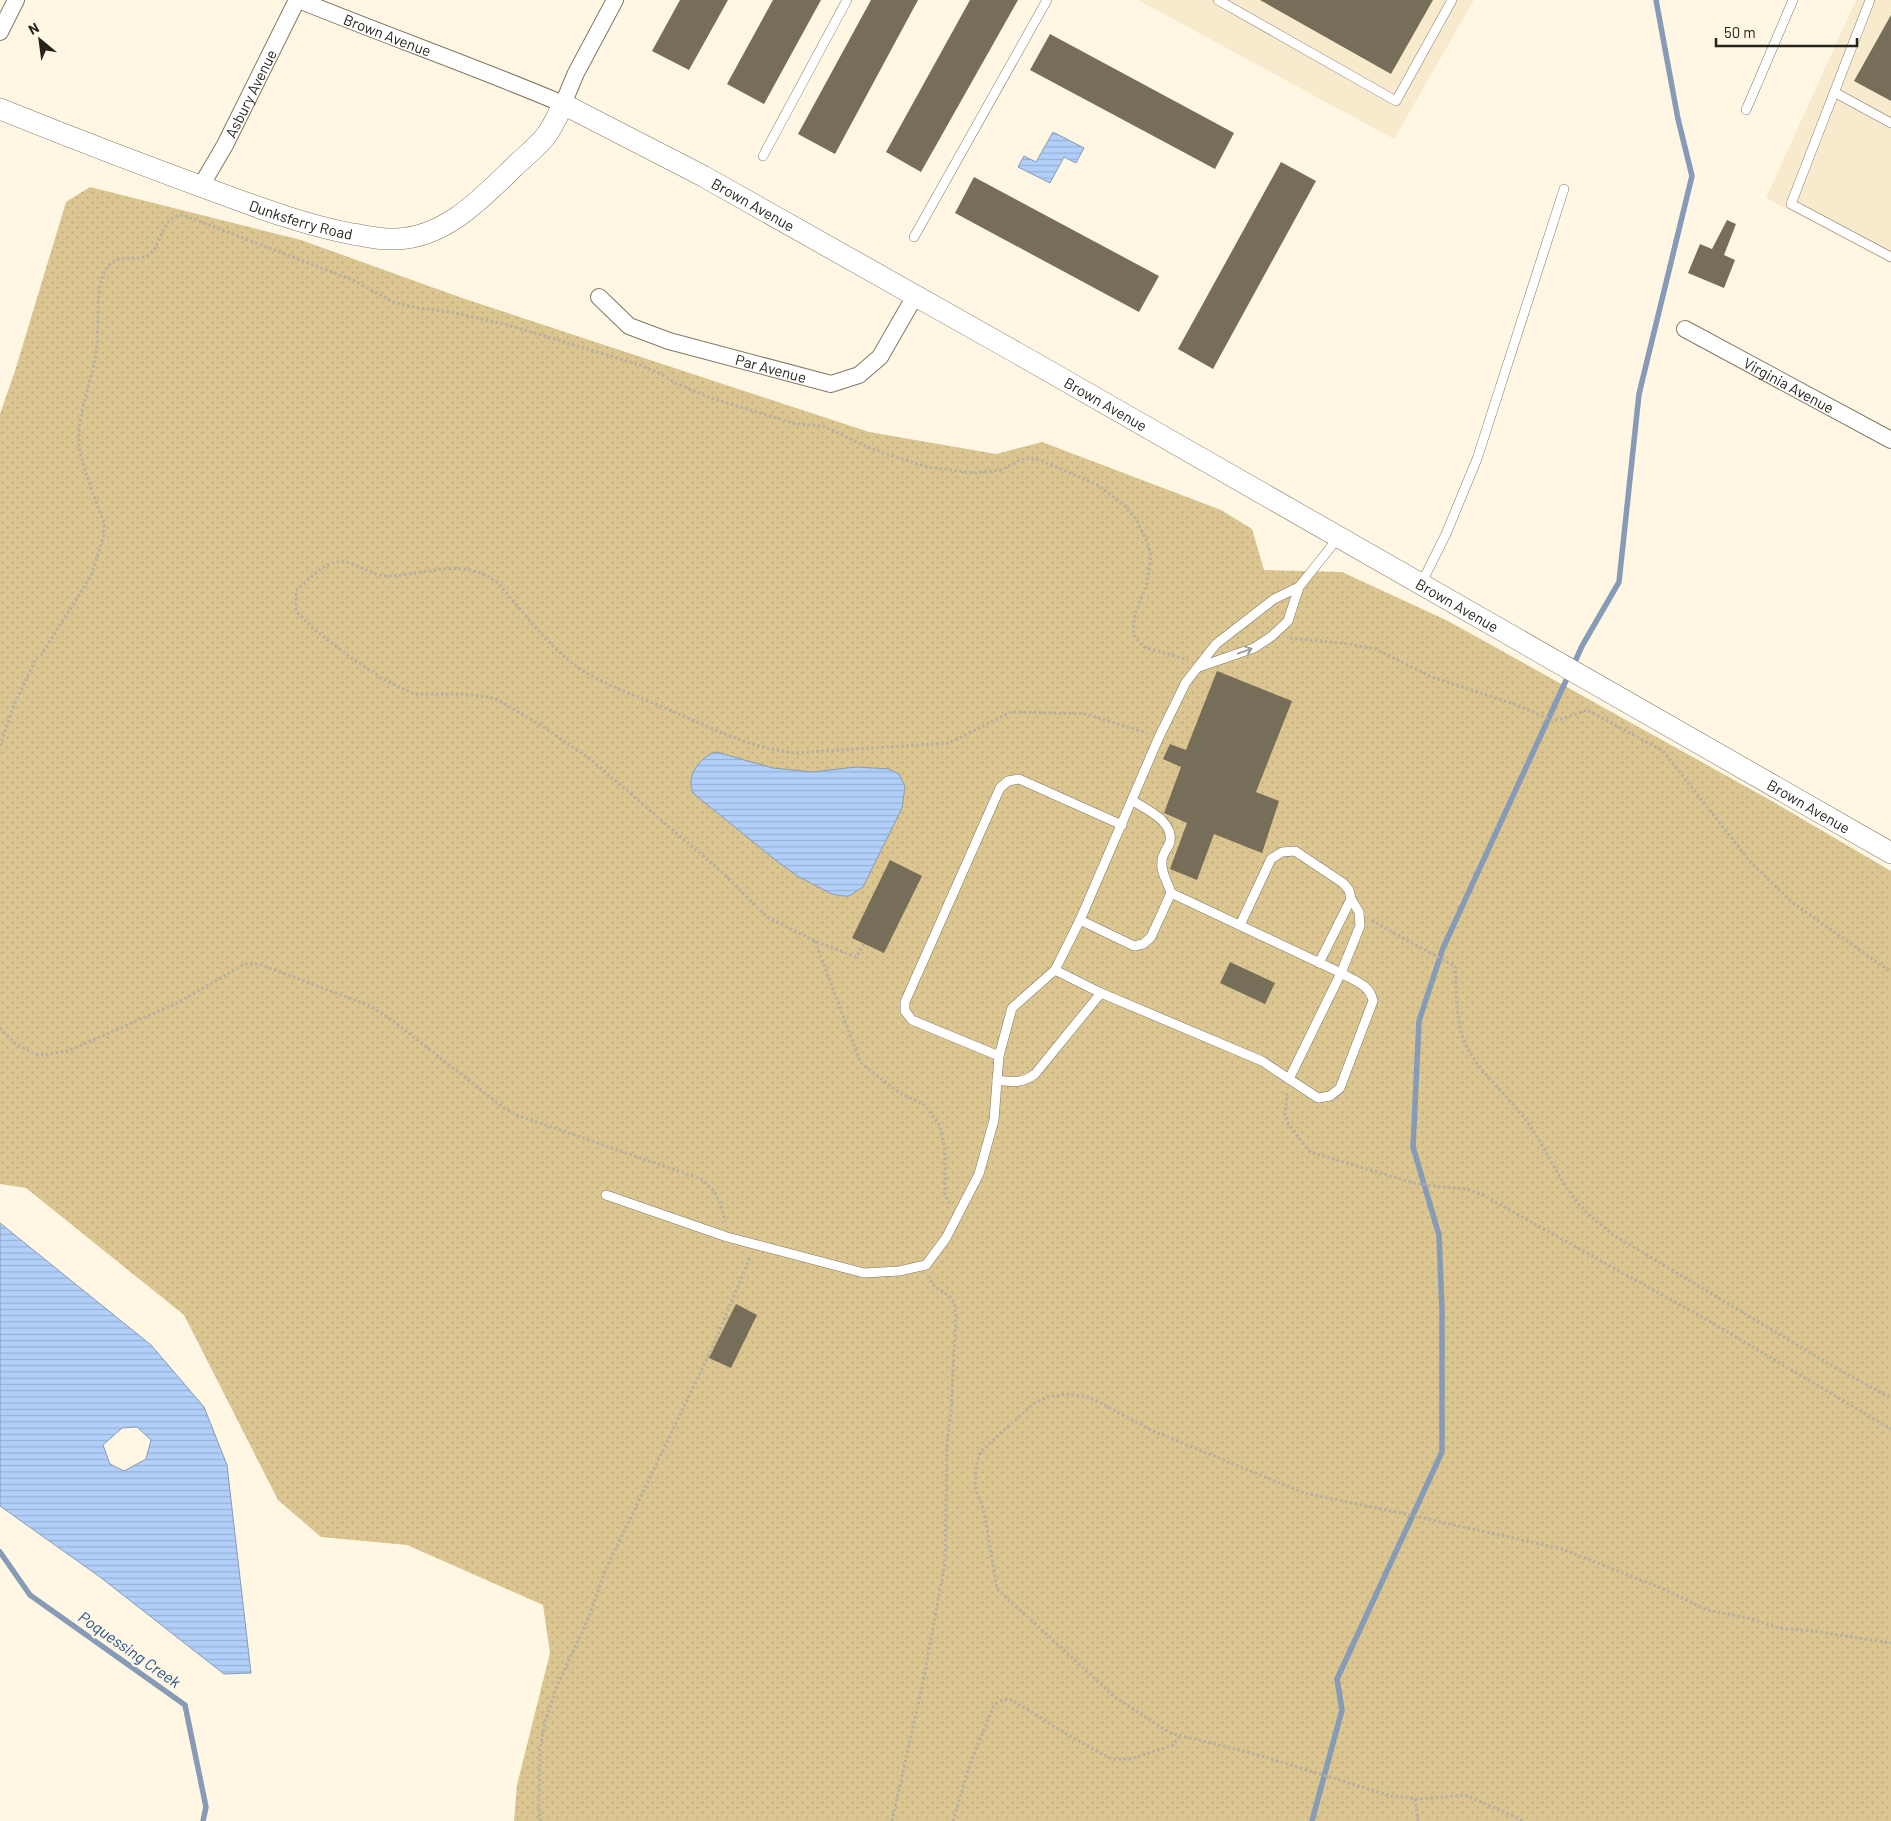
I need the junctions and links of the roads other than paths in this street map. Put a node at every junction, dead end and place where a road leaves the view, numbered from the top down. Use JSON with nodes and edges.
{"nodes":[{"id":1,"x":16,"y":0,"type":"edge"},
{"id":2,"x":298,"y":0,"type":"edge"},
{"id":3,"x":615,"y":0,"type":"edge"},
{"id":4,"x":847,"y":0,"type":"edge"},
{"id":5,"x":1047,"y":0,"type":"edge"},
{"id":6,"x":1218,"y":0,"type":"edge"},
{"id":7,"x":1452,"y":0,"type":"edge"},
{"id":8,"x":1793,"y":0,"type":"edge"},
{"id":9,"x":1870,"y":0,"type":"edge"},
{"id":10,"x":0,"y":32,"type":"edge"},
{"id":11,"x":1834,"y":92,"type":"junction"},
{"id":12,"x":563,"y":104,"type":"junction"},
{"id":13,"x":0,"y":109,"type":"edge"},
{"id":14,"x":1746,"y":110,"type":"dead end"},
{"id":15,"x":1891,"y":123,"type":"edge"},
{"id":16,"x":764,"y":156,"type":"dead end"},
{"id":17,"x":201,"y":186,"type":"junction"},
{"id":18,"x":1564,"y":189,"type":"dead end"},
{"id":19,"x":914,"y":237,"type":"dead end"},
{"id":20,"x":1890,"y":255,"type":"edge"},
{"id":21,"x":915,"y":296,"type":"junction"},
{"id":22,"x":599,"y":297,"type":"dead end"},
{"id":23,"x":1685,"y":329,"type":"dead end"},
{"id":24,"x":1891,"y":440,"type":"edge"},
{"id":25,"x":1338,"y":538,"type":"junction"},
{"id":26,"x":1421,"y":584,"type":"junction"},
{"id":27,"x":1298,"y":587,"type":"junction"},
{"id":28,"x":1199,"y":667,"type":"junction"},
{"id":29,"x":1133,"y":801,"type":"junction"},
{"id":30,"x":1122,"y":825,"type":"junction"},
{"id":31,"x":1891,"y":853,"type":"edge"},
{"id":32,"x":1171,"y":894,"type":"junction"},
{"id":33,"x":1351,"y":899,"type":"junction"},
{"id":34,"x":1080,"y":920,"type":"junction"},
{"id":35,"x":1240,"y":925,"type":"junction"},
{"id":36,"x":1319,"y":963,"type":"junction"},
{"id":37,"x":1055,"y":970,"type":"junction"},
{"id":38,"x":1341,"y":973,"type":"junction"},
{"id":39,"x":1101,"y":993,"type":"junction"},
{"id":40,"x":999,"y":1056,"type":"junction"},
{"id":41,"x":1289,"y":1079,"type":"junction"},
{"id":42,"x":997,"y":1080,"type":"junction"},
{"id":43,"x":606,"y":1195,"type":"dead end"}],
"edges":[{"from":1,"to":10,"type":"street"},
{"from":2,"to":12,"type":"street","name":"Brown Avenue"},
{"from":2,"to":17,"type":"street","name":"Asbury Avenue"},
{"from":3,"to":12,"type":"street"},
{"from":4,"to":16,"type":"lane"},
{"from":5,"to":19,"type":"lane"},
{"from":6,"to":7,"type":"lane"},
{"from":8,"to":14,"type":"lane"},
{"from":9,"to":11,"type":"lane"},
{"from":11,"to":15,"type":"lane"},
{"from":11,"to":20,"type":"lane"},
{"from":12,"to":17,"type":"street","name":"Dunksferry Road"},
{"from":12,"to":21,"type":"street","name":"Brown Avenue"},
{"from":13,"to":17,"type":"street","name":"Dunksferry Road"},
{"from":18,"to":26,"type":"lane"},
{"from":21,"to":22,"type":"street","name":"Par Avenue"},
{"from":21,"to":25,"type":"street","name":"Brown Avenue"},
{"from":23,"to":24,"type":"street","name":"Virginia Avenue"},
{"from":25,"to":26,"type":"street","name":"Brown Avenue"},
{"from":25,"to":27,"type":"lane"},
{"from":26,"to":31,"type":"street","name":"Brown Avenue"},
{"from":27,"to":28,"type":"lane"},
{"from":28,"to":27,"type":"lane","one_way":true},
{"from":28,"to":29,"type":"lane"},
{"from":29,"to":30,"type":"lane"},
{"from":29,"to":32,"type":"lane"},
{"from":30,"to":34,"type":"lane"},
{"from":30,"to":40,"type":"lane"},
{"from":32,"to":34,"type":"lane"},
{"from":32,"to":35,"type":"lane"},
{"from":33,"to":35,"type":"lane"},
{"from":33,"to":36,"type":"lane"},
{"from":33,"to":38,"type":"lane"},
{"from":34,"to":37,"type":"lane"},
{"from":35,"to":36,"type":"lane"},
{"from":36,"to":38,"type":"lane"},
{"from":37,"to":39,"type":"lane"},
{"from":37,"to":40,"type":"lane"},
{"from":38,"to":41,"type":"lane"},
{"from":38,"to":41,"type":"lane"},
{"from":39,"to":41,"type":"lane"},
{"from":39,"to":42,"type":"lane"},
{"from":40,"to":42,"type":"lane"},
{"from":42,"to":43,"type":"lane"}]}
